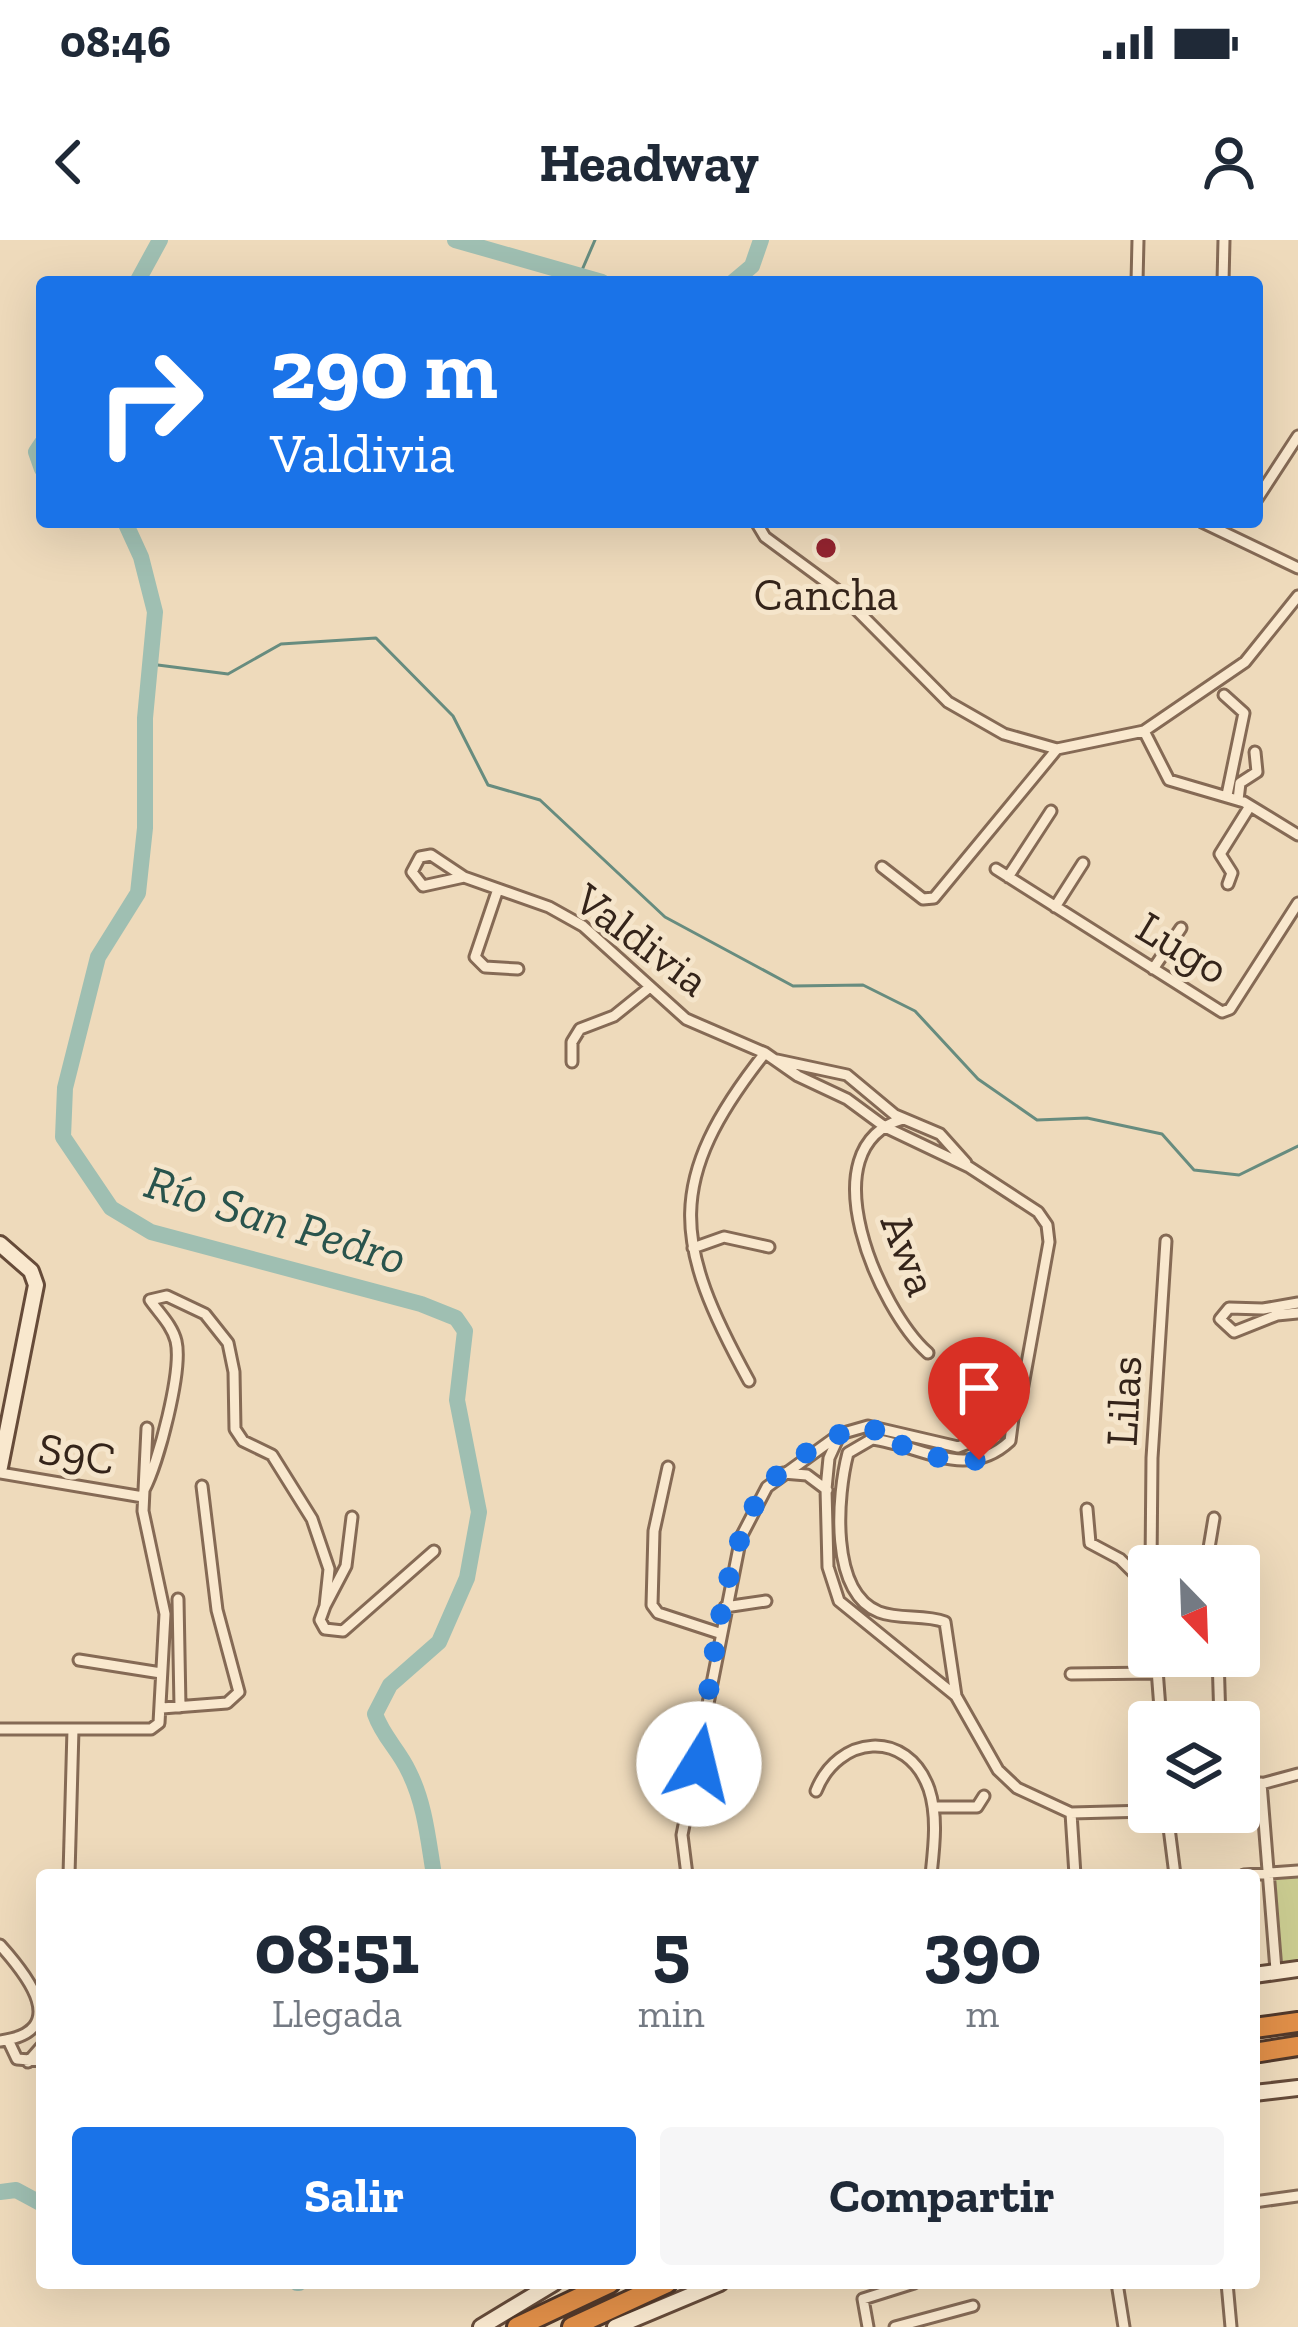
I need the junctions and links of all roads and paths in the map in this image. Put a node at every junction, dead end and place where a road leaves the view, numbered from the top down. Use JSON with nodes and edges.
{"nodes":[{"id":1,"x":1138,"y":240,"type":"edge"},
{"id":2,"x":1224,"y":240,"type":"edge"},
{"id":3,"x":1137,"y":276,"type":"edge"},
{"id":4,"x":1223,"y":276,"type":"edge"},
{"id":5,"x":1298,"y":436,"type":"edge"},
{"id":6,"x":1263,"y":490,"type":"edge"},
{"id":7,"x":760,"y":528,"type":"edge"},
{"id":8,"x":1215,"y":528,"type":"edge"},
{"id":9,"x":1238,"y":528,"type":"edge"},
{"id":10,"x":1233,"y":536,"type":"junction"},
{"id":11,"x":1298,"y":568,"type":"edge"},
{"id":12,"x":1298,"y":596,"type":"edge"},
{"id":13,"x":1224,"y":695,"type":"dead end"},
{"id":14,"x":1144,"y":731,"type":"junction"},
{"id":15,"x":1057,"y":749,"type":"junction"},
{"id":16,"x":1256,"y":752,"type":"dead end"},
{"id":17,"x":1232,"y":798,"type":"junction"},
{"id":18,"x":1250,"y":806,"type":"junction"},
{"id":19,"x":1051,"y":811,"type":"dead end"},
{"id":20,"x":1298,"y":835,"type":"edge"},
{"id":21,"x":1083,"y":863,"type":"dead end"},
{"id":22,"x":882,"y":867,"type":"dead end"},
{"id":23,"x":996,"y":869,"type":"dead end"},
{"id":24,"x":464,"y":877,"type":"junction"},
{"id":25,"x":1008,"y":877,"type":"junction"},
{"id":26,"x":1228,"y":884,"type":"dead end"},
{"id":27,"x":498,"y":890,"type":"junction"},
{"id":28,"x":1298,"y":903,"type":"edge"},
{"id":29,"x":1054,"y":907,"type":"junction"},
{"id":30,"x":1181,"y":928,"type":"dead end"},
{"id":31,"x":518,"y":969,"type":"dead end"},
{"id":32,"x":1154,"y":970,"type":"junction"},
{"id":33,"x":650,"y":987,"type":"junction"},
{"id":34,"x":765,"y":1053,"type":"junction"},
{"id":35,"x":777,"y":1060,"type":"junction"},
{"id":36,"x":572,"y":1062,"type":"dead end"},
{"id":37,"x":903,"y":1119,"type":"junction"},
{"id":38,"x":884,"y":1127,"type":"junction"},
{"id":39,"x":969,"y":1167,"type":"junction"},
{"id":40,"x":1166,"y":1240,"type":"dead end"},
{"id":41,"x":0,"y":1244,"type":"edge"},
{"id":42,"x":769,"y":1247,"type":"dead end"},
{"id":43,"x":693,"y":1249,"type":"junction"},
{"id":44,"x":1298,"y":1303,"type":"edge"},
{"id":45,"x":1298,"y":1312,"type":"edge"},
{"id":46,"x":928,"y":1353,"type":"dead end"},
{"id":47,"x":749,"y":1381,"type":"dead end"},
{"id":48,"x":0,"y":1394,"type":"edge"},
{"id":49,"x":16,"y":1397,"type":"junction"},
{"id":50,"x":147,"y":1428,"type":"dead end"},
{"id":51,"x":840,"y":1434,"type":"junction"},
{"id":52,"x":899,"y":1441,"type":"junction"},
{"id":53,"x":668,"y":1467,"type":"dead end"},
{"id":54,"x":0,"y":1470,"type":"edge"},
{"id":55,"x":783,"y":1473,"type":"junction"},
{"id":56,"x":202,"y":1486,"type":"dead end"},
{"id":57,"x":826,"y":1490,"type":"junction"},
{"id":58,"x":143,"y":1494,"type":"junction"},
{"id":59,"x":838,"y":1498,"type":"junction"},
{"id":60,"x":1087,"y":1509,"type":"dead end"},
{"id":61,"x":352,"y":1517,"type":"dead end"},
{"id":62,"x":1214,"y":1518,"type":"dead end"},
{"id":63,"x":1151,"y":1545,"type":"edge"},
{"id":64,"x":1210,"y":1545,"type":"edge"},
{"id":65,"x":434,"y":1551,"type":"dead end"},
{"id":66,"x":1128,"y":1566,"type":"edge"},
{"id":67,"x":178,"y":1599,"type":"dead end"},
{"id":68,"x":766,"y":1601,"type":"dead end"},
{"id":69,"x":325,"y":1606,"type":"junction"},
{"id":70,"x":725,"y":1607,"type":"junction"},
{"id":71,"x":719,"y":1633,"type":"junction"},
{"id":72,"x":79,"y":1660,"type":"dead end"},
{"id":73,"x":161,"y":1673,"type":"junction"},
{"id":74,"x":1128,"y":1673,"type":"edge"},
{"id":75,"x":1071,"y":1674,"type":"dead end"},
{"id":76,"x":956,"y":1696,"type":"junction"},
{"id":77,"x":180,"y":1707,"type":"junction"},
{"id":78,"x":162,"y":1708,"type":"junction"},
{"id":79,"x":0,"y":1729,"type":"edge"},
{"id":80,"x":73,"y":1729,"type":"junction"},
{"id":81,"x":1298,"y":1774,"type":"edge"},
{"id":82,"x":1261,"y":1784,"type":"joint"},
{"id":83,"x":816,"y":1791,"type":"dead end"},
{"id":84,"x":984,"y":1796,"type":"dead end"},
{"id":85,"x":933,"y":1807,"type":"junction"},
{"id":86,"x":1128,"y":1812,"type":"edge"},
{"id":87,"x":1071,"y":1813,"type":"junction"},
{"id":88,"x":1169,"y":1833,"type":"edge"},
{"id":89,"x":69,"y":1869,"type":"edge"},
{"id":90,"x":686,"y":1869,"type":"edge"},
{"id":91,"x":931,"y":1869,"type":"edge"},
{"id":92,"x":1075,"y":1869,"type":"edge"},
{"id":93,"x":1173,"y":1869,"type":"edge"},
{"id":94,"x":1298,"y":1871,"type":"edge"},
{"id":95,"x":1269,"y":1873,"type":"junction"},
{"id":96,"x":1260,"y":1874,"type":"edge"},
{"id":97,"x":0,"y":1945,"type":"edge"},
{"id":98,"x":1298,"y":1969,"type":"edge"},
{"id":99,"x":1276,"y":1970,"type":"junction"},
{"id":100,"x":1260,"y":1974,"type":"edge"},
{"id":101,"x":36,"y":1994,"type":"edge"},
{"id":102,"x":36,"y":2017,"type":"edge"},
{"id":103,"x":1298,"y":2022,"type":"edge"},
{"id":104,"x":1260,"y":2027,"type":"edge"},
{"id":105,"x":6,"y":2044,"type":"edge"},
{"id":106,"x":1298,"y":2046,"type":"edge"},
{"id":107,"x":1260,"y":2052,"type":"edge"},
{"id":108,"x":36,"y":2053,"type":"edge"},
{"id":109,"x":0,"y":2059,"type":"edge"},
{"id":110,"x":36,"y":2061,"type":"edge"},
{"id":111,"x":28,"y":2062,"type":"junction"},
{"id":112,"x":1298,"y":2087,"type":"edge"},
{"id":113,"x":1260,"y":2093,"type":"edge"},
{"id":114,"x":1298,"y":2197,"type":"edge"},
{"id":115,"x":1260,"y":2201,"type":"edge"},
{"id":116,"x":544,"y":2289,"type":"edge"},
{"id":117,"x":597,"y":2289,"type":"edge"},
{"id":118,"x":654,"y":2289,"type":"edge"},
{"id":119,"x":706,"y":2289,"type":"edge"},
{"id":120,"x":896,"y":2289,"type":"edge"},
{"id":121,"x":1118,"y":2289,"type":"edge"},
{"id":122,"x":1228,"y":2289,"type":"edge"},
{"id":123,"x":973,"y":2306,"type":"dead end"},
{"id":124,"x":481,"y":2327,"type":"edge"},
{"id":125,"x":517,"y":2327,"type":"edge"},
{"id":126,"x":572,"y":2327,"type":"edge"},
{"id":127,"x":615,"y":2327,"type":"edge"},
{"id":128,"x":868,"y":2327,"type":"edge"},
{"id":129,"x":895,"y":2327,"type":"edge"},
{"id":130,"x":1124,"y":2327,"type":"edge"},
{"id":131,"x":1232,"y":2327,"type":"edge"}],
"edges":[{"from":1,"to":3,"type":"street"},
{"from":2,"to":4,"type":"street"},
{"from":5,"to":6,"type":"street"},
{"from":7,"to":15,"type":"street"},
{"from":8,"to":10,"type":"street"},
{"from":9,"to":10,"type":"street"},
{"from":10,"to":11,"type":"street"},
{"from":12,"to":14,"type":"street"},
{"from":13,"to":17,"type":"street"},
{"from":14,"to":15,"type":"street"},
{"from":14,"to":17,"type":"street"},
{"from":15,"to":22,"type":"street"},
{"from":16,"to":17,"type":"street"},
{"from":17,"to":18,"type":"street"},
{"from":18,"to":20,"type":"street"},
{"from":18,"to":26,"type":"street"},
{"from":19,"to":25,"type":"street"},
{"from":21,"to":29,"type":"street"},
{"from":23,"to":25,"type":"street","name":"Lugo"},
{"from":24,"to":24,"type":"street","name":"Valdivia"},
{"from":24,"to":27,"type":"street","name":"Valdivia"},
{"from":25,"to":29,"type":"street","name":"Lugo"},
{"from":27,"to":31,"type":"street"},
{"from":27,"to":33,"type":"street","name":"Valdivia"},
{"from":28,"to":32,"type":"street","name":"Lugo"},
{"from":29,"to":32,"type":"street","name":"Lugo"},
{"from":30,"to":32,"type":"street"},
{"from":33,"to":34,"type":"street","name":"Valdivia"},
{"from":33,"to":36,"type":"street"},
{"from":34,"to":35,"type":"street","name":"Valdivia"},
{"from":34,"to":43,"type":"street"},
{"from":35,"to":37,"type":"street","name":"Valdivia"},
{"from":35,"to":38,"type":"street","name":"Valdivia"},
{"from":37,"to":38,"type":"street"},
{"from":37,"to":39,"type":"street","name":"Valdivia"},
{"from":38,"to":39,"type":"street","name":"Valdivia"},
{"from":38,"to":46,"type":"street","name":"Awa"},
{"from":39,"to":52,"type":"street","name":"Valdivia"},
{"from":40,"to":63,"type":"street","name":"Lilas"},
{"from":41,"to":49,"type":"main road"},
{"from":42,"to":43,"type":"street"},
{"from":43,"to":47,"type":"street"},
{"from":44,"to":45,"type":"street"},
{"from":48,"to":49,"type":"street"},
{"from":49,"to":54,"type":"main road"},
{"from":50,"to":58,"type":"street"},
{"from":51,"to":52,"type":"street"},
{"from":51,"to":55,"type":"street"},
{"from":51,"to":57,"type":"street"},
{"from":52,"to":59,"type":"street"},
{"from":53,"to":71,"type":"street"},
{"from":54,"to":58,"type":"street","name":"S9C"},
{"from":55,"to":57,"type":"street"},
{"from":55,"to":70,"type":"street"},
{"from":56,"to":77,"type":"street"},
{"from":57,"to":59,"type":"street"},
{"from":57,"to":76,"type":"street"},
{"from":58,"to":69,"type":"street"},
{"from":58,"to":73,"type":"street"},
{"from":59,"to":76,"type":"street"},
{"from":60,"to":66,"type":"street"},
{"from":61,"to":69,"type":"street"},
{"from":62,"to":64,"type":"street"},
{"from":65,"to":69,"type":"street"},
{"from":67,"to":77,"type":"street"},
{"from":68,"to":70,"type":"street"},
{"from":70,"to":71,"type":"street"},
{"from":71,"to":90,"type":"street"},
{"from":72,"to":73,"type":"street"},
{"from":73,"to":78,"type":"street"},
{"from":74,"to":75,"type":"street"},
{"from":76,"to":87,"type":"street"},
{"from":77,"to":78,"type":"street"},
{"from":78,"to":80,"type":"street"},
{"from":79,"to":80,"type":"street"},
{"from":80,"to":89,"type":"street"},
{"from":81,"to":82,"type":"street"},
{"from":82,"to":95,"type":"street"},
{"from":83,"to":85,"type":"street"},
{"from":84,"to":85,"type":"street"},
{"from":85,"to":91,"type":"street"},
{"from":86,"to":87,"type":"street"},
{"from":87,"to":92,"type":"street"},
{"from":88,"to":93,"type":"street"},
{"from":94,"to":95,"type":"street"},
{"from":95,"to":96,"type":"street"},
{"from":95,"to":99,"type":"street"},
{"from":97,"to":101,"type":"street"},
{"from":98,"to":99,"type":"main road"},
{"from":99,"to":100,"type":"main road"},
{"from":102,"to":105,"type":"street"},
{"from":103,"to":104,"type":"highway"},
{"from":105,"to":109,"type":"street"},
{"from":105,"to":111,"type":"street"},
{"from":106,"to":107,"type":"highway"},
{"from":108,"to":111,"type":"street"},
{"from":110,"to":111,"type":"street"},
{"from":112,"to":113,"type":"main road"},
{"from":114,"to":115,"type":"street"},
{"from":116,"to":124,"type":"main road"},
{"from":117,"to":125,"type":"highway"},
{"from":118,"to":126,"type":"highway"},
{"from":119,"to":127,"type":"main road"},
{"from":120,"to":128,"type":"street"},
{"from":121,"to":130,"type":"street"},
{"from":122,"to":131,"type":"street"},
{"from":123,"to":129,"type":"street"}]}
